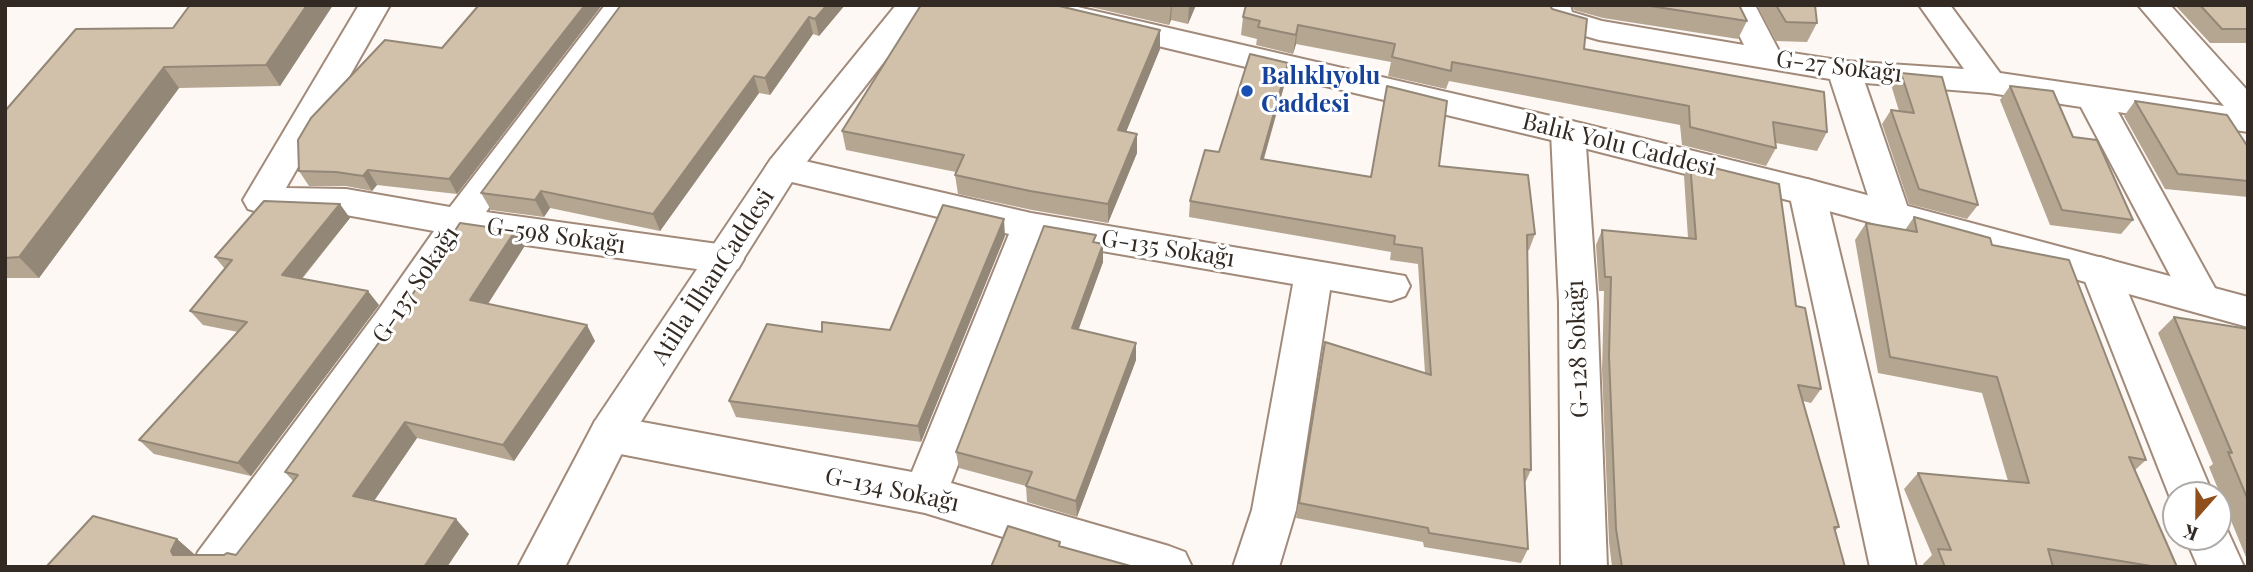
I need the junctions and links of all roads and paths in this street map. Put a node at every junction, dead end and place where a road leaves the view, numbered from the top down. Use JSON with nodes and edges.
{"nodes":[{"id":1,"x":375,"y":5,"type":"edge"},
{"id":2,"x":622,"y":5,"type":"edge"},
{"id":3,"x":912,"y":5,"type":"edge"},
{"id":4,"x":1027,"y":5,"type":"edge"},
{"id":5,"x":1739,"y":5,"type":"edge"},
{"id":6,"x":1934,"y":5,"type":"edge"},
{"id":7,"x":2153,"y":5,"type":"edge"},
{"id":8,"x":1556,"y":12,"type":"edge"},
{"id":9,"x":1767,"y":59,"type":"junction"},
{"id":10,"x":1844,"y":71,"type":"junction"},
{"id":11,"x":1990,"y":82,"type":"junction"},
{"id":12,"x":2093,"y":98,"type":"junction"},
{"id":13,"x":2248,"y":112,"type":"edge"},
{"id":14,"x":2248,"y":121,"type":"edge"},
{"id":15,"x":1568,"y":132,"type":"junction"},
{"id":16,"x":783,"y":168,"type":"junction"},
{"id":17,"x":1807,"y":192,"type":"junction"},
{"id":18,"x":1892,"y":214,"type":"junction"},
{"id":19,"x":459,"y":222,"type":"junction"},
{"id":20,"x":1031,"y":226,"type":"junction"},
{"id":21,"x":725,"y":259,"type":"junction"},
{"id":22,"x":2100,"y":271,"type":"junction"},
{"id":23,"x":1314,"y":273,"type":"junction"},
{"id":24,"x":1391,"y":286,"type":"dead end"},
{"id":25,"x":2202,"y":299,"type":"junction"},
{"id":26,"x":2248,"y":312,"type":"edge"},
{"id":27,"x":610,"y":434,"type":"junction"},
{"id":28,"x":2185,"y":481,"type":"edge"},
{"id":29,"x":925,"y":494,"type":"junction"},
{"id":30,"x":214,"y":567,"type":"edge"},
{"id":31,"x":541,"y":567,"type":"edge"},
{"id":32,"x":1169,"y":567,"type":"edge"},
{"id":33,"x":1256,"y":567,"type":"edge"},
{"id":34,"x":1584,"y":567,"type":"edge"},
{"id":35,"x":1893,"y":567,"type":"edge"}],
"edges":[{"from":1,"to":19,"type":"street","name":"G-598 Sokağı"},
{"from":2,"to":19,"type":"street","name":"G-137 Sokağı"},
{"from":3,"to":16,"type":"street","name":"Atilla İlhanCaddesi"},
{"from":4,"to":15,"type":"street","name":"Balık Yolu Caddesi"},
{"from":5,"to":9,"type":"street"},
{"from":6,"to":11,"type":"street"},
{"from":7,"to":13,"type":"street"},
{"from":8,"to":9,"type":"street","name":"G-27 Sokağı"},
{"from":9,"to":10,"type":"street","name":"G-27 Sokağı"},
{"from":10,"to":11,"type":"street","name":"G-27 Sokağı"},
{"from":10,"to":18,"type":"street"},
{"from":11,"to":12,"type":"street","name":"G-27 Sokağı"},
{"from":12,"to":14,"type":"street","name":"G-27 Sokağı"},
{"from":12,"to":25,"type":"street"},
{"from":15,"to":17,"type":"street","name":"Balık Yolu Caddesi"},
{"from":15,"to":34,"type":"street","name":"G-128 Sokağı"},
{"from":16,"to":20,"type":"street","name":"G-135 Sokağı"},
{"from":16,"to":21,"type":"street","name":"Atilla İlhanCaddesi"},
{"from":17,"to":18,"type":"street","name":"Balık Yolu Caddesi"},
{"from":17,"to":35,"type":"street"},
{"from":18,"to":22,"type":"street","name":"Balık Yolu Caddesi"},
{"from":19,"to":21,"type":"street","name":"G-598 Sokağı"},
{"from":19,"to":30,"type":"street","name":"G-137 Sokağı"},
{"from":20,"to":23,"type":"street","name":"G-135 Sokağı"},
{"from":20,"to":29,"type":"street"},
{"from":21,"to":27,"type":"street","name":"Atilla İlhanCaddesi"},
{"from":22,"to":25,"type":"street","name":"Balık Yolu Caddesi"},
{"from":22,"to":28,"type":"street"},
{"from":23,"to":24,"type":"street","name":"G-135 Sokağı"},
{"from":23,"to":33,"type":"street"},
{"from":25,"to":26,"type":"street","name":"Balık Yolu Caddesi"},
{"from":27,"to":29,"type":"street","name":"G-134 Sokağı"},
{"from":27,"to":31,"type":"street","name":"Atilla İlhanCaddesi"},
{"from":29,"to":32,"type":"street","name":"G-134 Sokağı"}]}
